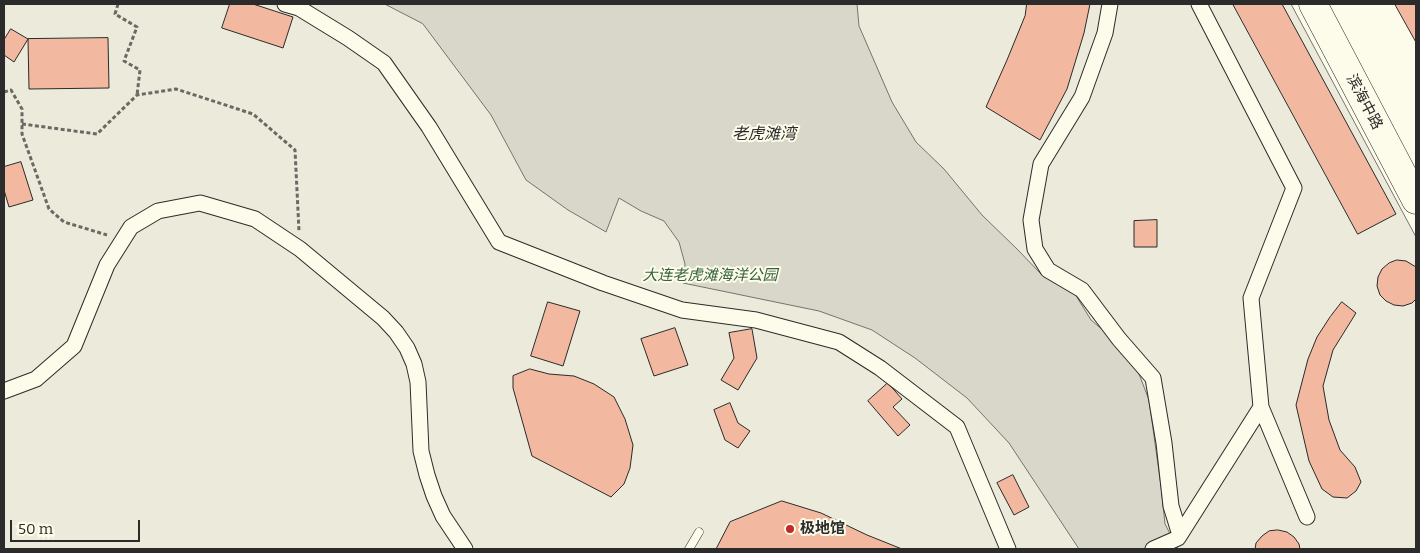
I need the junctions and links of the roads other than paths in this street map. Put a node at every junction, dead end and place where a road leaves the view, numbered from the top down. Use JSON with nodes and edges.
{"nodes":[{"id":1,"x":285,"y":4,"type":"edge"},
{"id":2,"x":1110,"y":4,"type":"edge"},
{"id":3,"x":1199,"y":4,"type":"edge"},
{"id":4,"x":1312,"y":4,"type":"edge"},
{"id":5,"x":1333,"y":4,"type":"edge"},
{"id":6,"x":1416,"y":162,"type":"edge"},
{"id":7,"x":1416,"y":200,"type":"edge"},
{"id":8,"x":4,"y":391,"type":"edge"},
{"id":9,"x":1261,"y":407,"type":"junction"},
{"id":10,"x":1307,"y":517,"type":"dead end"},
{"id":11,"x":699,"y":532,"type":"dead end"},
{"id":12,"x":1179,"y":537,"type":"junction"},
{"id":13,"x":465,"y":549,"type":"edge"},
{"id":14,"x":690,"y":549,"type":"edge"},
{"id":15,"x":1008,"y":549,"type":"edge"},
{"id":16,"x":1153,"y":549,"type":"edge"}],
"edges":[{"from":1,"to":15,"type":"street"},
{"from":2,"to":12,"type":"street"},
{"from":3,"to":9,"type":"street"},
{"from":4,"to":7,"type":"highway","name":"滨海中路"},
{"from":5,"to":6,"type":"highway","name":"滨海中路"},
{"from":8,"to":13,"type":"street"},
{"from":9,"to":10,"type":"street"},
{"from":9,"to":12,"type":"street"},
{"from":11,"to":14,"type":"lane"},
{"from":12,"to":16,"type":"street"}]}
